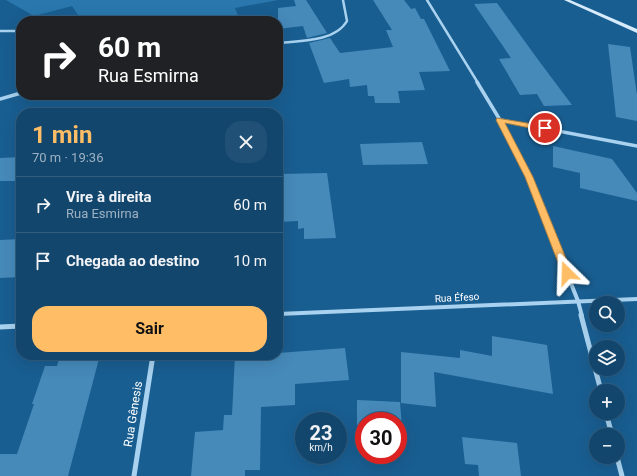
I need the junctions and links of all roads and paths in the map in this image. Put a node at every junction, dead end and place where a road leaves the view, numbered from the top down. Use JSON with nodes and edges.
{"nodes":[{"id":1,"x":343,"y":0,"type":"edge"},
{"id":2,"x":426,"y":0,"type":"edge"},
{"id":3,"x":566,"y":0,"type":"edge"},
{"id":4,"x":16,"y":31,"type":"edge"},
{"id":5,"x":637,"y":31,"type":"edge"},
{"id":6,"x":0,"y":32,"type":"edge"},
{"id":7,"x":283,"y":42,"type":"edge"},
{"id":8,"x":16,"y":94,"type":"edge"},
{"id":9,"x":0,"y":99,"type":"edge"},
{"id":10,"x":500,"y":120,"type":"junction"},
{"id":11,"x":637,"y":146,"type":"edge"},
{"id":12,"x":637,"y":299,"type":"edge"},
{"id":13,"x":578,"y":300,"type":"junction"},
{"id":14,"x":283,"y":314,"type":"edge"},
{"id":15,"x":16,"y":326,"type":"edge"},
{"id":16,"x":0,"y":327,"type":"edge"},
{"id":17,"x":152,"y":360,"type":"edge"},
{"id":18,"x":599,"y":384,"type":"edge"},
{"id":19,"x":619,"y":464,"type":"edge"},
{"id":20,"x":134,"y":476,"type":"edge"},
{"id":21,"x":622,"y":476,"type":"edge"}],
"edges":[{"from":1,"to":7,"type":"street"},
{"from":2,"to":10,"type":"street"},
{"from":3,"to":5,"type":"main road"},
{"from":4,"to":6,"type":"street"},
{"from":8,"to":9,"type":"street"},
{"from":10,"to":11,"type":"street"},
{"from":10,"to":13,"type":"street"},
{"from":12,"to":13,"type":"street","name":"Rua Éfeso"},
{"from":13,"to":14,"type":"street","name":"Rua Éfeso"},
{"from":13,"to":18,"type":"street"},
{"from":15,"to":16,"type":"street"},
{"from":17,"to":20,"type":"street","name":"Rua Gênesis"},
{"from":19,"to":21,"type":"street"}]}
